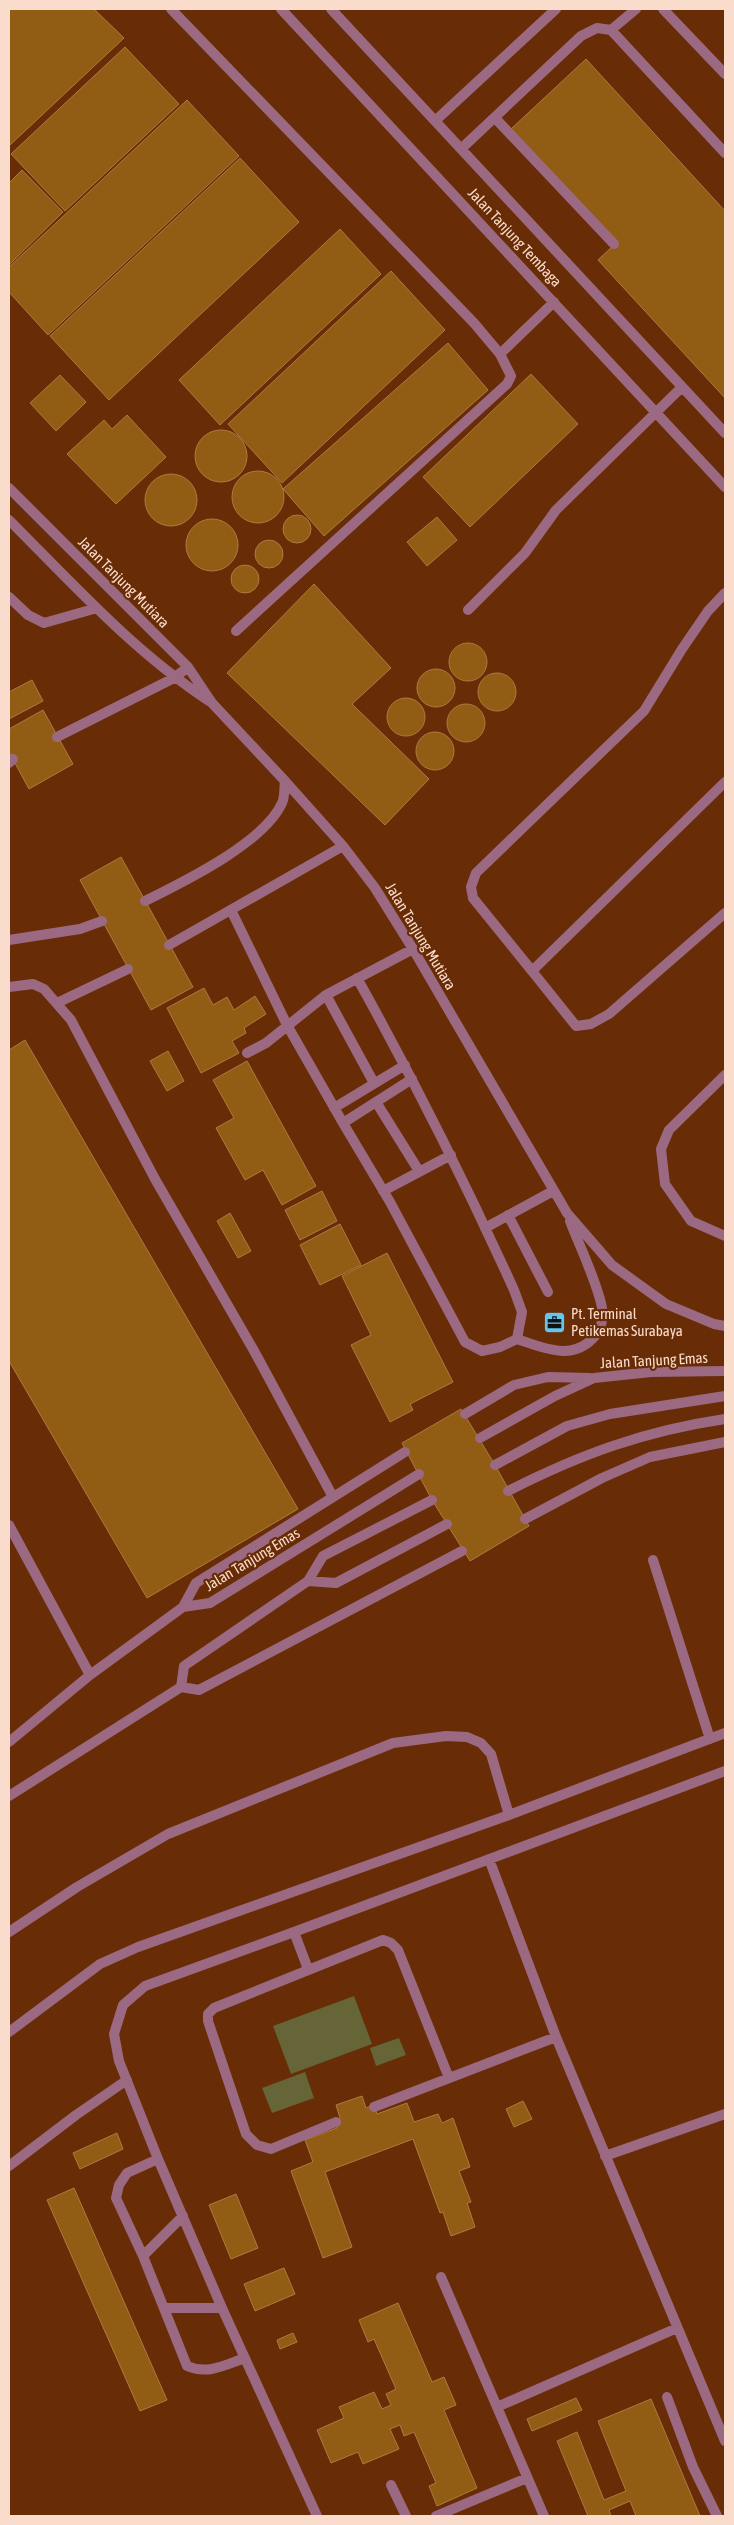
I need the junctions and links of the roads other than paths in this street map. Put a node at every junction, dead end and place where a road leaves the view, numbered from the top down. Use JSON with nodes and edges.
{"nodes":[{"id":1,"x":171,"y":9,"type":"edge"},
{"id":2,"x":282,"y":9,"type":"edge"},
{"id":3,"x":331,"y":9,"type":"edge"},
{"id":4,"x":556,"y":9,"type":"edge"},
{"id":5,"x":636,"y":9,"type":"edge"},
{"id":6,"x":663,"y":9,"type":"edge"},
{"id":7,"x":610,"y":30,"type":"junction"},
{"id":8,"x":725,"y":74,"type":"edge"},
{"id":9,"x":495,"y":118,"type":"junction"},
{"id":10,"x":435,"y":121,"type":"junction"},
{"id":11,"x":461,"y":149,"type":"junction"},
{"id":12,"x":725,"y":153,"type":"edge"},
{"id":13,"x":614,"y":244,"type":"dead end"},
{"id":14,"x":554,"y":302,"type":"junction"},
{"id":15,"x":500,"y":354,"type":"junction"},
{"id":16,"x":682,"y":387,"type":"junction"},
{"id":17,"x":656,"y":412,"type":"junction"},
{"id":18,"x":725,"y":433,"type":"edge"},
{"id":19,"x":725,"y":487,"type":"edge"},
{"id":20,"x":9,"y":488,"type":"edge"},
{"id":21,"x":9,"y":520,"type":"edge"},
{"id":22,"x":725,"y":593,"type":"edge"},
{"id":23,"x":9,"y":597,"type":"edge"},
{"id":24,"x":97,"y":608,"type":"junction"},
{"id":25,"x":468,"y":610,"type":"dead end"},
{"id":26,"x":236,"y":631,"type":"dead end"},
{"id":27,"x":188,"y":667,"type":"junction"},
{"id":28,"x":174,"y":678,"type":"junction"},
{"id":29,"x":212,"y":703,"type":"junction"},
{"id":30,"x":57,"y":736,"type":"dead end"},
{"id":31,"x":285,"y":780,"type":"junction"},
{"id":32,"x":725,"y":782,"type":"edge"},
{"id":33,"x":343,"y":846,"type":"junction"},
{"id":34,"x":145,"y":901,"type":"dead end"},
{"id":35,"x":231,"y":910,"type":"junction"},
{"id":36,"x":725,"y":914,"type":"edge"},
{"id":37,"x":102,"y":922,"type":"dead end"},
{"id":38,"x":9,"y":940,"type":"edge"},
{"id":39,"x":169,"y":945,"type":"dead end"},
{"id":40,"x":413,"y":949,"type":"junction"},
{"id":41,"x":128,"y":969,"type":"dead end"},
{"id":42,"x":532,"y":971,"type":"junction"},
{"id":43,"x":357,"y":978,"type":"junction"},
{"id":44,"x":9,"y":987,"type":"edge"},
{"id":45,"x":326,"y":995,"type":"junction"},
{"id":46,"x":57,"y":1003,"type":"junction"},
{"id":47,"x":287,"y":1025,"type":"junction"},
{"id":48,"x":247,"y":1053,"type":"dead end"},
{"id":49,"x":405,"y":1065,"type":"junction"},
{"id":50,"x":725,"y":1075,"type":"edge"},
{"id":51,"x":412,"y":1078,"type":"junction"},
{"id":52,"x":374,"y":1083,"type":"junction"},
{"id":53,"x":376,"y":1102,"type":"junction"},
{"id":54,"x":334,"y":1108,"type":"junction"},
{"id":55,"x":343,"y":1123,"type":"junction"},
{"id":56,"x":451,"y":1154,"type":"junction"},
{"id":57,"x":419,"y":1171,"type":"junction"},
{"id":58,"x":383,"y":1191,"type":"junction"},
{"id":59,"x":553,"y":1191,"type":"junction"},
{"id":60,"x":567,"y":1213,"type":"junction"},
{"id":61,"x":508,"y":1215,"type":"junction"},
{"id":62,"x":485,"y":1228,"type":"junction"},
{"id":63,"x":725,"y":1236,"type":"edge"},
{"id":64,"x":548,"y":1292,"type":"dead end"},
{"id":65,"x":725,"y":1326,"type":"edge"},
{"id":66,"x":517,"y":1338,"type":"junction"},
{"id":67,"x":725,"y":1371,"type":"edge"},
{"id":68,"x":594,"y":1378,"type":"junction"},
{"id":69,"x":725,"y":1396,"type":"edge"},
{"id":70,"x":465,"y":1414,"type":"dead end"},
{"id":71,"x":725,"y":1419,"type":"edge"},
{"id":72,"x":480,"y":1438,"type":"dead end"},
{"id":73,"x":725,"y":1442,"type":"edge"},
{"id":74,"x":405,"y":1452,"type":"dead end"},
{"id":75,"x":496,"y":1465,"type":"dead end"},
{"id":76,"x":419,"y":1474,"type":"dead end"},
{"id":77,"x":508,"y":1491,"type":"dead end"},
{"id":78,"x":333,"y":1496,"type":"junction"},
{"id":79,"x":432,"y":1500,"type":"dead end"},
{"id":80,"x":525,"y":1519,"type":"dead end"},
{"id":81,"x":447,"y":1524,"type":"dead end"},
{"id":82,"x":9,"y":1525,"type":"edge"},
{"id":83,"x":462,"y":1551,"type":"dead end"},
{"id":84,"x":653,"y":1560,"type":"dead end"},
{"id":85,"x":308,"y":1581,"type":"junction"},
{"id":86,"x":183,"y":1607,"type":"junction"},
{"id":87,"x":90,"y":1675,"type":"junction"},
{"id":88,"x":181,"y":1686,"type":"junction"},
{"id":89,"x":725,"y":1733,"type":"edge"},
{"id":90,"x":710,"y":1739,"type":"junction"},
{"id":91,"x":9,"y":1742,"type":"edge"},
{"id":92,"x":725,"y":1771,"type":"edge"},
{"id":93,"x":9,"y":1796,"type":"edge"},
{"id":94,"x":509,"y":1815,"type":"junction"},
{"id":95,"x":488,"y":1859,"type":"junction"},
{"id":96,"x":9,"y":1932,"type":"edge"},
{"id":97,"x":294,"y":1932,"type":"junction"},
{"id":98,"x":308,"y":1969,"type":"junction"},
{"id":99,"x":9,"y":2032,"type":"edge"},
{"id":100,"x":556,"y":2037,"type":"junction"},
{"id":101,"x":449,"y":2078,"type":"junction"},
{"id":102,"x":127,"y":2080,"type":"junction"},
{"id":103,"x":374,"y":2107,"type":"dead end"},
{"id":104,"x":725,"y":2114,"type":"edge"},
{"id":105,"x":336,"y":2122,"type":"dead end"},
{"id":106,"x":605,"y":2156,"type":"junction"},
{"id":107,"x":158,"y":2159,"type":"junction"},
{"id":108,"x":9,"y":2166,"type":"edge"},
{"id":109,"x":183,"y":2216,"type":"junction"},
{"id":110,"x":143,"y":2256,"type":"junction"},
{"id":111,"x":441,"y":2278,"type":"dead end"},
{"id":112,"x":164,"y":2308,"type":"junction"},
{"id":113,"x":222,"y":2308,"type":"junction"},
{"id":114,"x":677,"y":2328,"type":"junction"},
{"id":115,"x":245,"y":2358,"type":"junction"},
{"id":116,"x":667,"y":2397,"type":"dead end"},
{"id":117,"x":497,"y":2407,"type":"junction"},
{"id":118,"x":725,"y":2441,"type":"edge"},
{"id":119,"x":527,"y":2478,"type":"junction"},
{"id":120,"x":391,"y":2485,"type":"dead end"},
{"id":121,"x":317,"y":2516,"type":"edge"},
{"id":122,"x":406,"y":2516,"type":"edge"},
{"id":123,"x":436,"y":2516,"type":"edge"},
{"id":124,"x":544,"y":2516,"type":"edge"},
{"id":125,"x":717,"y":2516,"type":"edge"}],
"edges":[{"from":1,"to":15,"type":"lane"},
{"from":2,"to":14,"type":"lane","name":"Jalan Tanjung Tembaga"},
{"from":3,"to":10,"type":"lane","name":"Jalan Tanjung Tembaga"},
{"from":4,"to":10,"type":"lane"},
{"from":5,"to":7,"type":"lane"},
{"from":6,"to":8,"type":"lane"},
{"from":7,"to":9,"type":"lane"},
{"from":7,"to":12,"type":"lane"},
{"from":9,"to":11,"type":"lane"},
{"from":9,"to":13,"type":"lane"},
{"from":10,"to":11,"type":"lane","name":"Jalan Tanjung Tembaga"},
{"from":11,"to":16,"type":"lane","name":"Jalan Tanjung Tembaga"},
{"from":14,"to":15,"type":"lane"},
{"from":14,"to":17,"type":"lane","name":"Jalan Tanjung Tembaga"},
{"from":15,"to":26,"type":"lane"},
{"from":16,"to":17,"type":"lane"},
{"from":16,"to":18,"type":"lane","name":"Jalan Tanjung Tembaga"},
{"from":17,"to":19,"type":"lane","name":"Jalan Tanjung Tembaga"},
{"from":17,"to":25,"type":"lane"},
{"from":20,"to":27,"type":"lane","name":"Jalan Tanjung Mutiara"},
{"from":21,"to":24,"type":"lane","name":"Jalan Tanjung Mutiara"},
{"from":22,"to":42,"type":"lane"},
{"from":23,"to":24,"type":"lane"},
{"from":24,"to":28,"type":"lane","name":"Jalan Tanjung Mutiara"},
{"from":27,"to":28,"type":"lane"},
{"from":27,"to":29,"type":"lane","name":"Jalan Tanjung Mutiara"},
{"from":28,"to":29,"type":"lane","name":"Jalan Tanjung Mutiara"},
{"from":28,"to":30,"type":"lane"},
{"from":29,"to":31,"type":"lane","name":"Jalan Tanjung Mutiara"},
{"from":31,"to":33,"type":"lane","name":"Jalan Tanjung Mutiara"},
{"from":31,"to":34,"type":"lane"},
{"from":32,"to":42,"type":"lane"},
{"from":33,"to":35,"type":"lane"},
{"from":33,"to":40,"type":"lane","name":"Jalan Tanjung Mutiara"},
{"from":35,"to":39,"type":"lane"},
{"from":35,"to":47,"type":"lane"},
{"from":36,"to":42,"type":"lane"},
{"from":37,"to":38,"type":"lane"},
{"from":40,"to":43,"type":"lane"},
{"from":40,"to":59,"type":"lane","name":"Jalan Tanjung Mutiara"},
{"from":41,"to":46,"type":"lane"},
{"from":43,"to":45,"type":"lane"},
{"from":43,"to":49,"type":"lane"},
{"from":44,"to":46,"type":"lane"},
{"from":45,"to":47,"type":"lane"},
{"from":45,"to":52,"type":"lane"},
{"from":46,"to":78,"type":"lane"},
{"from":47,"to":48,"type":"lane"},
{"from":47,"to":54,"type":"lane"},
{"from":49,"to":51,"type":"lane"},
{"from":49,"to":52,"type":"lane"},
{"from":50,"to":63,"type":"lane"},
{"from":51,"to":53,"type":"lane"},
{"from":51,"to":56,"type":"lane"},
{"from":52,"to":54,"type":"lane"},
{"from":53,"to":55,"type":"lane"},
{"from":53,"to":57,"type":"lane"},
{"from":54,"to":55,"type":"lane"},
{"from":55,"to":58,"type":"lane"},
{"from":56,"to":57,"type":"lane"},
{"from":56,"to":62,"type":"lane"},
{"from":57,"to":58,"type":"lane"},
{"from":58,"to":66,"type":"lane"},
{"from":59,"to":60,"type":"lane","name":"Jalan Tanjung Mutiara"},
{"from":59,"to":61,"type":"lane"},
{"from":60,"to":65,"type":"lane","name":"Jalan Tanjung Mutiara"},
{"from":60,"to":66,"type":"lane","name":"Jalan Tanjung Mutiara"},
{"from":61,"to":62,"type":"lane"},
{"from":61,"to":64,"type":"lane"},
{"from":62,"to":66,"type":"lane"},
{"from":67,"to":68,"type":"lane","name":"Jalan Tanjung Emas"},
{"from":68,"to":70,"type":"lane"},
{"from":68,"to":72,"type":"lane","name":"Jalan Tanjung Emas"},
{"from":69,"to":75,"type":"lane"},
{"from":71,"to":77,"type":"lane"},
{"from":73,"to":80,"type":"lane"},
{"from":74,"to":78,"type":"lane"},
{"from":76,"to":86,"type":"lane","name":"Jalan Tanjung Emas"},
{"from":78,"to":86,"type":"lane"},
{"from":79,"to":85,"type":"lane"},
{"from":81,"to":85,"type":"lane"},
{"from":82,"to":87,"type":"lane"},
{"from":83,"to":88,"type":"lane"},
{"from":84,"to":90,"type":"lane"},
{"from":85,"to":88,"type":"lane"},
{"from":86,"to":87,"type":"lane","name":"Jalan Tanjung Emas"},
{"from":87,"to":91,"type":"lane","name":"Jalan Tanjung Emas"},
{"from":88,"to":93,"type":"lane"},
{"from":89,"to":90,"type":"lane"},
{"from":90,"to":94,"type":"lane"},
{"from":92,"to":95,"type":"lane"},
{"from":94,"to":96,"type":"lane"},
{"from":94,"to":99,"type":"lane"},
{"from":95,"to":97,"type":"lane"},
{"from":95,"to":100,"type":"lane"},
{"from":97,"to":98,"type":"lane"},
{"from":97,"to":102,"type":"lane"},
{"from":98,"to":101,"type":"lane"},
{"from":98,"to":105,"type":"lane"},
{"from":100,"to":101,"type":"lane"},
{"from":100,"to":106,"type":"lane"},
{"from":101,"to":103,"type":"lane"},
{"from":102,"to":107,"type":"lane"},
{"from":102,"to":108,"type":"lane"},
{"from":104,"to":106,"type":"lane"},
{"from":106,"to":114,"type":"lane"},
{"from":107,"to":109,"type":"lane"},
{"from":107,"to":110,"type":"lane"},
{"from":109,"to":110,"type":"lane"},
{"from":109,"to":113,"type":"lane"},
{"from":110,"to":112,"type":"lane"},
{"from":111,"to":117,"type":"lane"},
{"from":112,"to":113,"type":"lane"},
{"from":112,"to":115,"type":"lane"},
{"from":113,"to":115,"type":"lane"},
{"from":114,"to":117,"type":"lane"},
{"from":114,"to":118,"type":"lane"},
{"from":115,"to":121,"type":"lane"},
{"from":116,"to":125,"type":"lane"},
{"from":117,"to":119,"type":"lane"},
{"from":119,"to":123,"type":"lane"},
{"from":119,"to":124,"type":"lane"},
{"from":120,"to":122,"type":"lane"}]}
